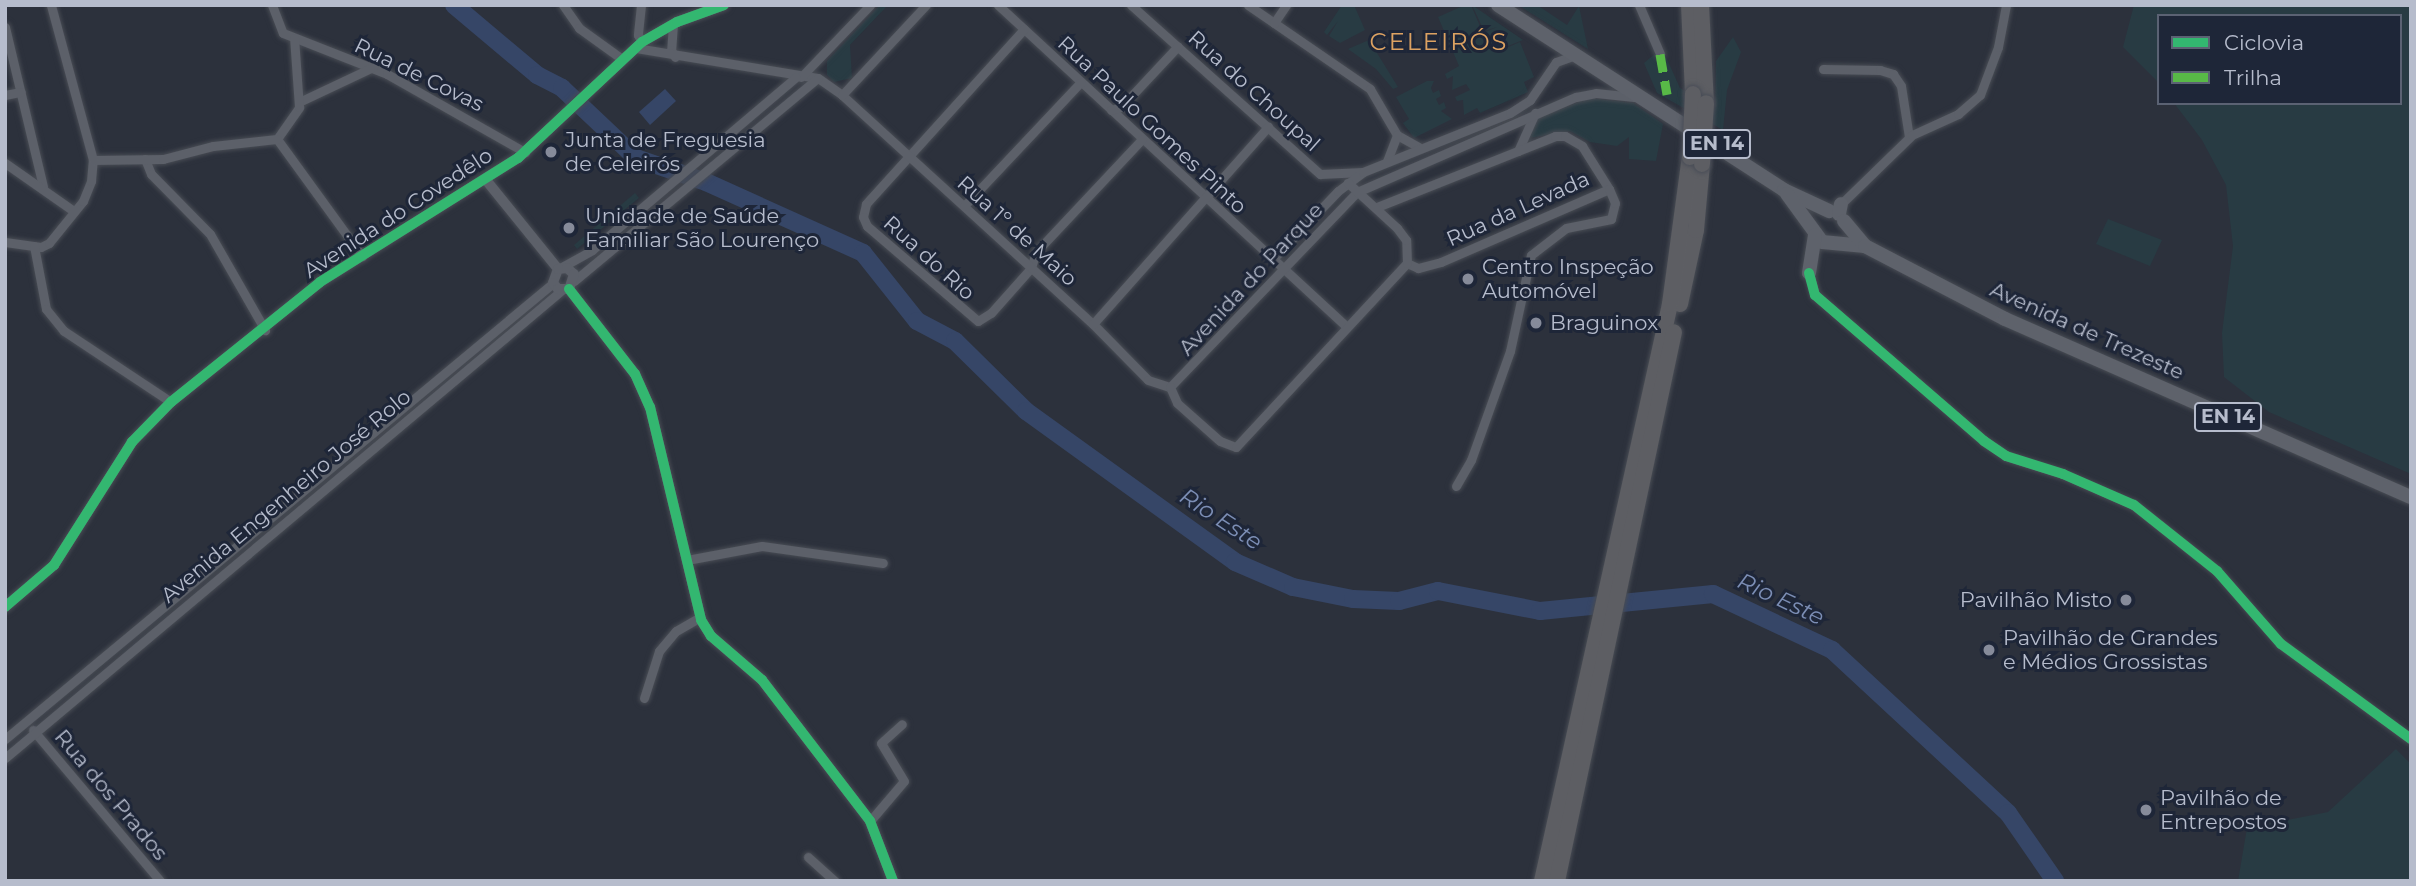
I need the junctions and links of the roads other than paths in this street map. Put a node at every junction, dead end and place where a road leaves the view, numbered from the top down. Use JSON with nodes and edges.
{"nodes":[{"id":1,"x":51,"y":5,"type":"edge"},
{"id":2,"x":272,"y":5,"type":"edge"},
{"id":3,"x":563,"y":5,"type":"edge"},
{"id":4,"x":641,"y":5,"type":"edge"},
{"id":5,"x":724,"y":5,"type":"edge"},
{"id":6,"x":870,"y":5,"type":"edge"},
{"id":7,"x":926,"y":5,"type":"edge"},
{"id":8,"x":998,"y":5,"type":"edge"},
{"id":9,"x":1131,"y":5,"type":"edge"},
{"id":10,"x":1248,"y":5,"type":"edge"},
{"id":11,"x":1286,"y":5,"type":"edge"},
{"id":12,"x":1498,"y":5,"type":"edge"},
{"id":13,"x":1639,"y":5,"type":"edge"},
{"id":14,"x":1689,"y":5,"type":"edge"},
{"id":15,"x":1702,"y":5,"type":"edge"},
{"id":16,"x":2006,"y":5,"type":"edge"},
{"id":17,"x":1010,"y":9,"type":"edge"},
{"id":18,"x":1510,"y":9,"type":"edge"},
{"id":19,"x":1274,"y":23,"type":"junction"},
{"id":20,"x":673,"y":24,"type":"junction"},
{"id":21,"x":5,"y":27,"type":"edge"},
{"id":22,"x":1024,"y":29,"type":"junction"},
{"id":23,"x":294,"y":38,"type":"junction"},
{"id":24,"x":639,"y":45,"type":"junction"},
{"id":25,"x":1178,"y":46,"type":"junction"},
{"id":26,"x":1660,"y":54,"type":"dead end"},
{"id":27,"x":1575,"y":55,"type":"junction"},
{"id":28,"x":675,"y":57,"type":"junction"},
{"id":29,"x":622,"y":59,"type":"junction"},
{"id":30,"x":373,"y":67,"type":"junction"},
{"id":31,"x":1823,"y":69,"type":"dead end"},
{"id":32,"x":798,"y":77,"type":"junction"},
{"id":33,"x":818,"y":78,"type":"junction"},
{"id":34,"x":1081,"y":82,"type":"junction"},
{"id":35,"x":21,"y":92,"type":"junction"},
{"id":36,"x":5,"y":95,"type":"edge"},
{"id":37,"x":842,"y":95,"type":"junction"},
{"id":38,"x":1700,"y":98,"type":"junction"},
{"id":39,"x":1649,"y":100,"type":"junction"},
{"id":40,"x":299,"y":102,"type":"junction"},
{"id":41,"x":1111,"y":110,"type":"junction"},
{"id":42,"x":1535,"y":113,"type":"junction"},
{"id":43,"x":1268,"y":127,"type":"junction"},
{"id":44,"x":1397,"y":135,"type":"junction"},
{"id":45,"x":1909,"y":137,"type":"junction"},
{"id":46,"x":277,"y":139,"type":"junction"},
{"id":47,"x":1142,"y":139,"type":"junction"},
{"id":48,"x":1419,"y":147,"type":"junction"},
{"id":49,"x":1518,"y":151,"type":"junction"},
{"id":50,"x":525,"y":152,"type":"junction"},
{"id":51,"x":1407,"y":152,"type":"junction"},
{"id":52,"x":908,"y":155,"type":"junction"},
{"id":53,"x":145,"y":159,"type":"junction"},
{"id":54,"x":93,"y":160,"type":"junction"},
{"id":55,"x":1387,"y":161,"type":"junction"},
{"id":56,"x":5,"y":163,"type":"edge"},
{"id":57,"x":1413,"y":166,"type":"junction"},
{"id":58,"x":1363,"y":172,"type":"junction"},
{"id":59,"x":486,"y":180,"type":"junction"},
{"id":60,"x":1348,"y":183,"type":"junction"},
{"id":61,"x":43,"y":187,"type":"junction"},
{"id":62,"x":1609,"y":189,"type":"junction"},
{"id":63,"x":1784,"y":190,"type":"junction"},
{"id":64,"x":1357,"y":192,"type":"junction"},
{"id":65,"x":1206,"y":199,"type":"junction"},
{"id":66,"x":964,"y":206,"type":"junction"},
{"id":67,"x":1377,"y":207,"type":"junction"},
{"id":68,"x":72,"y":210,"type":"junction"},
{"id":69,"x":1837,"y":212,"type":"junction"},
{"id":70,"x":1814,"y":233,"type":"junction"},
{"id":71,"x":5,"y":242,"type":"edge"},
{"id":72,"x":1833,"y":243,"type":"junction"},
{"id":73,"x":34,"y":246,"type":"junction"},
{"id":74,"x":1865,"y":246,"type":"junction"},
{"id":75,"x":362,"y":256,"type":"junction"},
{"id":76,"x":1272,"y":260,"type":"junction"},
{"id":77,"x":1407,"y":263,"type":"junction"},
{"id":78,"x":559,"y":268,"type":"junction"},
{"id":79,"x":1031,"y":268,"type":"junction"},
{"id":80,"x":1283,"y":270,"type":"junction"},
{"id":81,"x":1809,"y":273,"type":"junction"},
{"id":82,"x":565,"y":286,"type":"junction"},
{"id":83,"x":1093,"y":324,"type":"junction"},
{"id":84,"x":1347,"y":327,"type":"junction"},
{"id":85,"x":265,"y":330,"type":"junction"},
{"id":86,"x":1170,"y":387,"type":"junction"},
{"id":87,"x":171,"y":402,"type":"junction"},
{"id":88,"x":1456,"y":486,"type":"dead end"},
{"id":89,"x":2411,"y":497,"type":"edge"},
{"id":90,"x":687,"y":560,"type":"junction"},
{"id":91,"x":883,"y":563,"type":"dead end"},
{"id":92,"x":5,"y":607,"type":"edge"},
{"id":93,"x":700,"y":617,"type":"junction"},
{"id":94,"x":1597,"y":666,"type":"junction"},
{"id":95,"x":644,"y":698,"type":"dead end"},
{"id":96,"x":27,"y":722,"type":"junction"},
{"id":97,"x":902,"y":724,"type":"dead end"},
{"id":98,"x":35,"y":732,"type":"junction"},
{"id":99,"x":5,"y":739,"type":"edge"},
{"id":100,"x":2411,"y":739,"type":"edge"},
{"id":101,"x":5,"y":758,"type":"edge"},
{"id":102,"x":870,"y":821,"type":"junction"},
{"id":103,"x":808,"y":857,"type":"dead end"},
{"id":104,"x":160,"y":881,"type":"edge"},
{"id":105,"x":835,"y":881,"type":"edge"},
{"id":106,"x":893,"y":881,"type":"edge"},
{"id":107,"x":1542,"y":881,"type":"edge"},
{"id":108,"x":1557,"y":881,"type":"edge"}],
"edges":[{"from":1,"to":54,"type":"street"},
{"from":2,"to":23,"type":"street"},
{"from":3,"to":29,"type":"street"},
{"from":4,"to":24,"type":"street"},
{"from":5,"to":20,"type":"street","name":"Avenida do Covedêlo"},
{"from":6,"to":32,"type":"street"},
{"from":7,"to":37,"type":"street"},
{"from":8,"to":17,"type":"street","name":"Rua Paulo Gomes Pinto"},
{"from":9,"to":25,"type":"street","name":"Rua do Choupal"},
{"from":10,"to":19,"type":"street"},
{"from":11,"to":19,"type":"street"},
{"from":12,"to":18,"type":"main road","number":"EN 14"},
{"from":13,"to":26,"type":"street"},
{"from":14,"to":38,"type":"highway"},
{"from":15,"to":38,"type":"highway"},
{"from":16,"to":45,"type":"street"},
{"from":17,"to":22,"type":"street","name":"Rua Paulo Gomes Pinto"},
{"from":18,"to":27,"type":"main road","number":"EN 14"},
{"from":19,"to":44,"type":"street"},
{"from":20,"to":24,"type":"street","name":"Avenida do Covedêlo"},
{"from":20,"to":28,"type":"street"},
{"from":21,"to":35,"type":"street"},
{"from":22,"to":34,"type":"street","name":"Rua Paulo Gomes Pinto"},
{"from":22,"to":52,"type":"street"},
{"from":23,"to":30,"type":"street","name":"Rua de Covas"},
{"from":23,"to":40,"type":"street"},
{"from":24,"to":28,"type":"street"},
{"from":24,"to":29,"type":"street","name":"Avenida do Covedêlo"},
{"from":25,"to":41,"type":"street"},
{"from":25,"to":43,"type":"street","name":"Rua do Choupal"},
{"from":27,"to":39,"type":"main road","number":"EN 14"},
{"from":27,"to":48,"type":"street","name":"Avenida do Parque"},
{"from":28,"to":32,"type":"street"},
{"from":29,"to":50,"type":"street","name":"Avenida do Covedêlo"},
{"from":30,"to":40,"type":"street"},
{"from":30,"to":50,"type":"street","name":"Rua de Covas"},
{"from":31,"to":45,"type":"street"},
{"from":32,"to":33,"type":"street"},
{"from":32,"to":78,"type":"street"},
{"from":33,"to":37,"type":"street"},
{"from":33,"to":82,"type":"street","name":"Avenida Engenheiro José Rolo"},
{"from":34,"to":41,"type":"street","name":"Rua Paulo Gomes Pinto"},
{"from":34,"to":66,"type":"street"},
{"from":35,"to":36,"type":"street"},
{"from":35,"to":61,"type":"street"},
{"from":37,"to":52,"type":"street","name":"Rua 1º de Maio"},
{"from":38,"to":94,"type":"highway","bridge":true},
{"from":39,"to":42,"type":"street","name":"Avenida do Parque"},
{"from":39,"to":63,"type":"main road","number":"EN 14"},
{"from":40,"to":46,"type":"street"},
{"from":41,"to":47,"type":"street","name":"Rua Paulo Gomes Pinto"},
{"from":42,"to":49,"type":"street"},
{"from":42,"to":57,"type":"street","name":"Avenida do Parque"},
{"from":43,"to":58,"type":"street","name":"Rua do Choupal"},
{"from":43,"to":65,"type":"street"},
{"from":44,"to":48,"type":"street"},
{"from":44,"to":55,"type":"street"},
{"from":45,"to":69,"type":"street"},
{"from":46,"to":53,"type":"street"},
{"from":46,"to":75,"type":"street"},
{"from":47,"to":65,"type":"street","name":"Rua Paulo Gomes Pinto"},
{"from":47,"to":79,"type":"street"},
{"from":48,"to":51,"type":"street","name":"Avenida do Parque"},
{"from":49,"to":62,"type":"street","name":"Rua da Levada"},
{"from":49,"to":67,"type":"street"},
{"from":50,"to":59,"type":"street","name":"Avenida do Covedêlo"},
{"from":51,"to":55,"type":"street","name":"Avenida do Parque"},
{"from":51,"to":57,"type":"street"},
{"from":52,"to":66,"type":"street","name":"Rua 1º de Maio"},
{"from":52,"to":79,"type":"street","name":"Rua do Rio"},
{"from":53,"to":54,"type":"street"},
{"from":53,"to":85,"type":"street"},
{"from":54,"to":68,"type":"street"},
{"from":55,"to":58,"type":"street","name":"Avenida do Parque"},
{"from":56,"to":61,"type":"street"},
{"from":57,"to":64,"type":"street","name":"Avenida do Parque"},
{"from":58,"to":60,"type":"street","name":"Avenida do Parque"},
{"from":59,"to":75,"type":"street","name":"Avenida do Covedêlo"},
{"from":59,"to":78,"type":"street"},
{"from":60,"to":64,"type":"street"},
{"from":60,"to":76,"type":"street","name":"Avenida do Parque"},
{"from":61,"to":68,"type":"street"},
{"from":62,"to":77,"type":"street","name":"Rua da Levada"},
{"from":62,"to":88,"type":"street"},
{"from":63,"to":69,"type":"main road","number":"EN 14"},
{"from":63,"to":70,"type":"main road","number":"EN 14"},
{"from":64,"to":67,"type":"street"},
{"from":64,"to":80,"type":"street","name":"Avenida do Parque"},
{"from":65,"to":76,"type":"street","name":"Rua Paulo Gomes Pinto"},
{"from":65,"to":83,"type":"street"},
{"from":66,"to":79,"type":"street","name":"Rua 1º de Maio"},
{"from":67,"to":77,"type":"street"},
{"from":68,"to":73,"type":"street"},
{"from":69,"to":70,"type":"main road"},
{"from":69,"to":72,"type":"main road"},
{"from":69,"to":74,"type":"main road","number":"EN 14"},
{"from":70,"to":72,"type":"main road","number":"EN 14"},
{"from":70,"to":81,"type":"main road"},
{"from":71,"to":73,"type":"street"},
{"from":72,"to":74,"type":"main road","number":"EN 14"},
{"from":72,"to":81,"type":"main road"},
{"from":73,"to":87,"type":"street"},
{"from":74,"to":89,"type":"main road","name":"Avenida de Trezeste","number":"EN 14"},
{"from":75,"to":85,"type":"street","name":"Avenida do Covedêlo"},
{"from":76,"to":80,"type":"street","name":"Rua Paulo Gomes Pinto"},
{"from":77,"to":84,"type":"street"},
{"from":78,"to":82,"type":"street"},
{"from":78,"to":82,"type":"street"},
{"from":79,"to":83,"type":"street","name":"Rua 1º de Maio"},
{"from":80,"to":84,"type":"street"},
{"from":80,"to":86,"type":"street","name":"Avenida do Parque"},
{"from":81,"to":100,"type":"street"},
{"from":82,"to":90,"type":"street"},
{"from":82,"to":96,"type":"street","name":"Avenida Engenheiro José Rolo"},
{"from":82,"to":98,"type":"street","name":"Avenida Engenheiro José Rolo"},
{"from":83,"to":86,"type":"street","name":"Rua 1º de Maio"},
{"from":84,"to":86,"type":"street"},
{"from":85,"to":87,"type":"street","name":"Avenida do Covedêlo"},
{"from":87,"to":92,"type":"street","name":"Avenida do Covedêlo"},
{"from":90,"to":91,"type":"street"},
{"from":90,"to":93,"type":"street"},
{"from":93,"to":95,"type":"street"},
{"from":93,"to":102,"type":"street"},
{"from":94,"to":107,"type":"highway"},
{"from":94,"to":108,"type":"highway"},
{"from":96,"to":98,"type":"street"},
{"from":96,"to":99,"type":"street","name":"Avenida Engenheiro José Rolo"},
{"from":97,"to":102,"type":"street"},
{"from":98,"to":101,"type":"street","name":"Avenida Engenheiro José Rolo"},
{"from":98,"to":104,"type":"street","name":"Rua dos Prados"},
{"from":102,"to":106,"type":"street"},
{"from":103,"to":105,"type":"street"}]}
